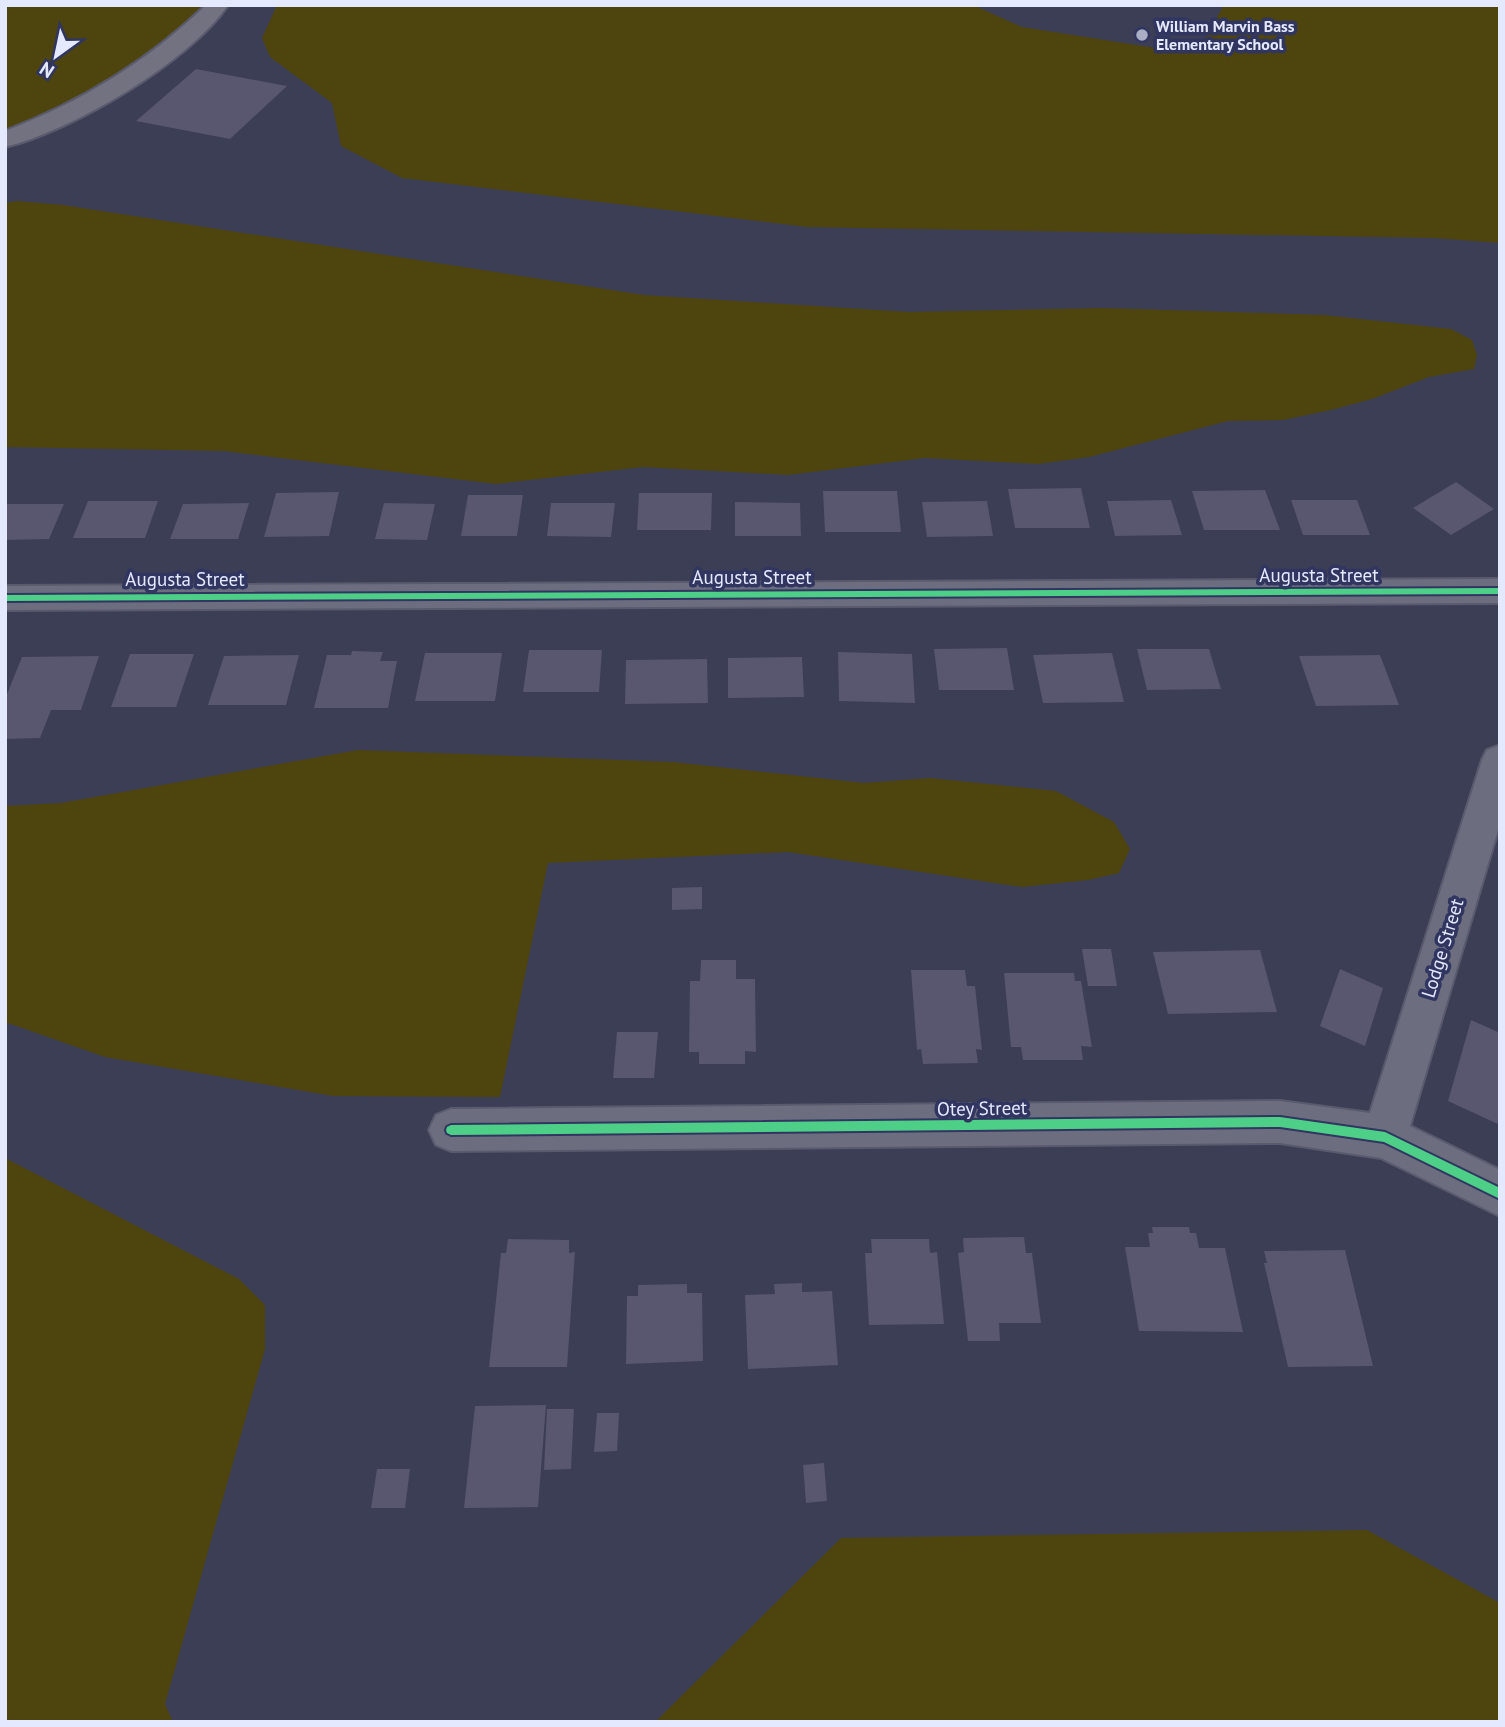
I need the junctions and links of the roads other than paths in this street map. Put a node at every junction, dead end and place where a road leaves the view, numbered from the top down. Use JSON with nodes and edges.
{"nodes":[{"id":1,"x":219,"y":5,"type":"edge"},
{"id":2,"x":5,"y":140,"type":"edge"},
{"id":3,"x":1500,"y":592,"type":"edge"},
{"id":4,"x":5,"y":597,"type":"edge"},
{"id":5,"x":1500,"y":760,"type":"edge"},
{"id":6,"x":451,"y":1130,"type":"dead end"},
{"id":7,"x":1385,"y":1137,"type":"junction"},
{"id":8,"x":1500,"y":1194,"type":"edge"}],
"edges":[{"from":1,"to":2,"type":"main road"},
{"from":3,"to":4,"type":"street","name":"Augusta Street"},
{"from":5,"to":7,"type":"street","name":"Lodge Street"},
{"from":6,"to":7,"type":"street","name":"Otey Street"},
{"from":7,"to":8,"type":"street","name":"Otey Street"}]}
